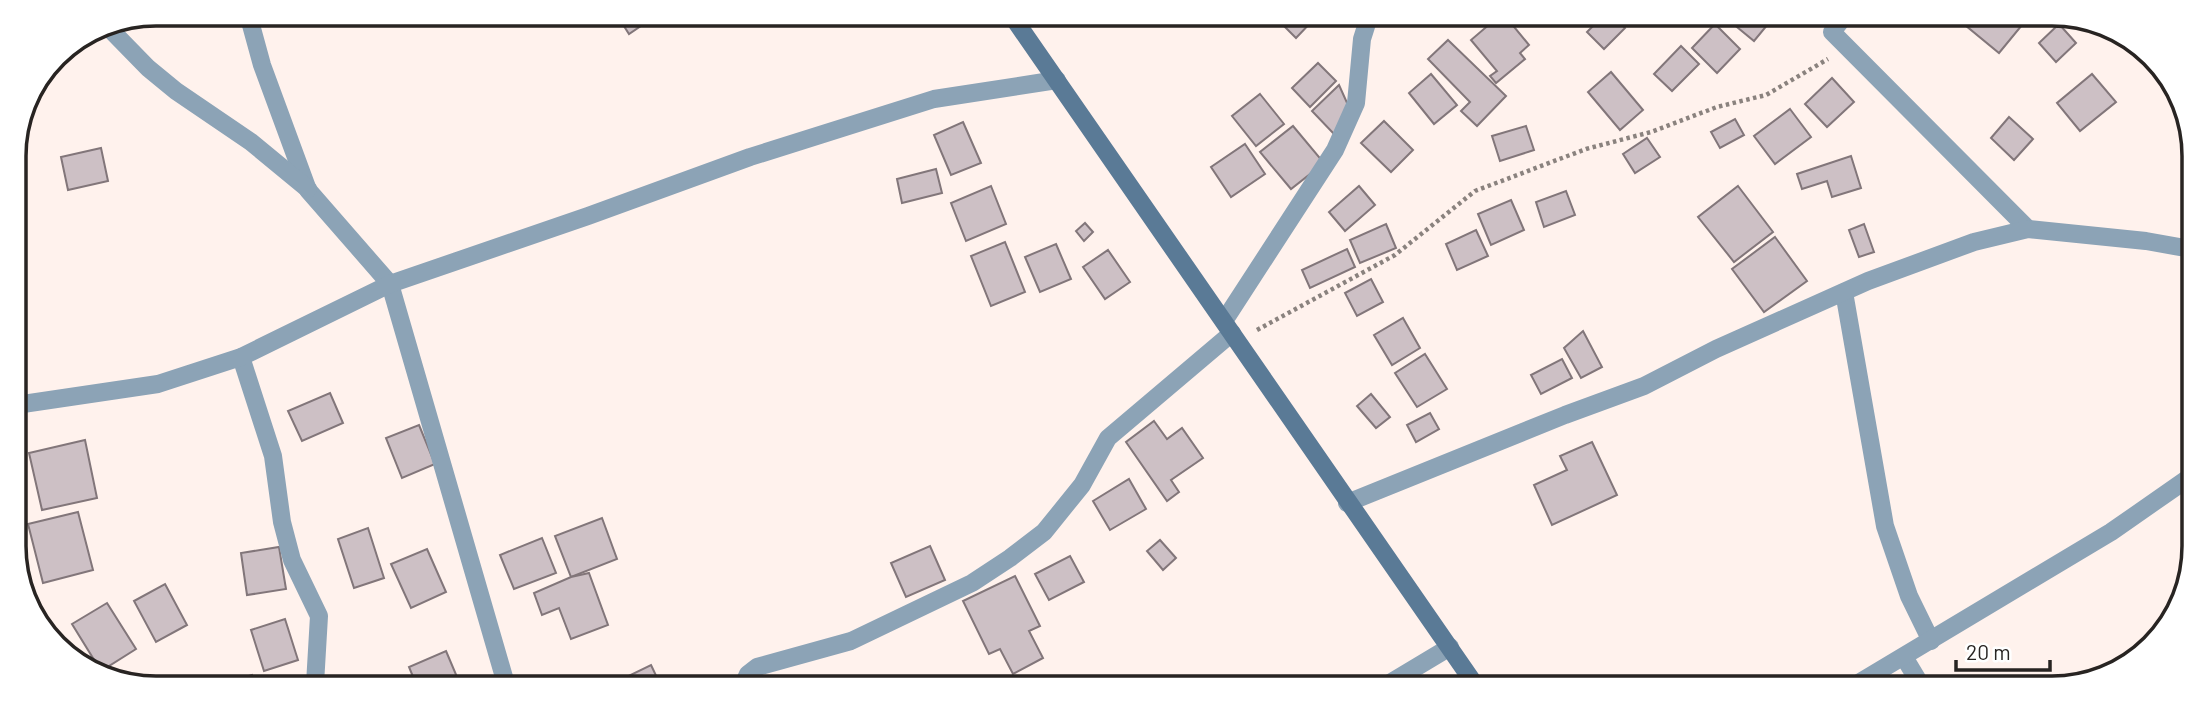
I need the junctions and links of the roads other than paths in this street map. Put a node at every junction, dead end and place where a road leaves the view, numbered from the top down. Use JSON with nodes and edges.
{"nodes":[{"id":1,"x":251,"y":26,"type":"edge"},
{"id":2,"x":1019,"y":26,"type":"edge"},
{"id":3,"x":1366,"y":26,"type":"edge"},
{"id":4,"x":1837,"y":26,"type":"edge"},
{"id":5,"x":114,"y":33,"type":"edge"},
{"id":6,"x":1057,"y":80,"type":"junction"},
{"id":7,"x":308,"y":190,"type":"junction"},
{"id":8,"x":2028,"y":229,"type":"junction"},
{"id":9,"x":2182,"y":247,"type":"edge"},
{"id":10,"x":390,"y":284,"type":"junction"},
{"id":11,"x":1844,"y":292,"type":"junction"},
{"id":12,"x":1231,"y":332,"type":"junction"},
{"id":13,"x":241,"y":356,"type":"junction"},
{"id":14,"x":26,"y":403,"type":"edge"},
{"id":15,"x":2182,"y":483,"type":"edge"},
{"id":16,"x":1347,"y":503,"type":"junction"},
{"id":17,"x":1931,"y":641,"type":"junction"},
{"id":18,"x":1450,"y":647,"type":"junction"},
{"id":19,"x":1904,"y":657,"type":"junction"},
{"id":20,"x":1403,"y":675,"type":"edge"},
{"id":21,"x":1469,"y":675,"type":"edge"},
{"id":22,"x":1873,"y":675,"type":"edge"},
{"id":23,"x":1915,"y":675,"type":"edge"},
{"id":24,"x":315,"y":676,"type":"edge"},
{"id":25,"x":504,"y":676,"type":"edge"},
{"id":26,"x":747,"y":676,"type":"edge"}],
"edges":[{"from":1,"to":7,"type":"street"},
{"from":2,"to":6,"type":"main road"},
{"from":3,"to":12,"type":"street"},
{"from":4,"to":8,"type":"street"},
{"from":5,"to":7,"type":"street"},
{"from":6,"to":10,"type":"street"},
{"from":6,"to":12,"type":"main road"},
{"from":7,"to":10,"type":"street"},
{"from":8,"to":9,"type":"street"},
{"from":8,"to":11,"type":"street"},
{"from":10,"to":13,"type":"street"},
{"from":10,"to":25,"type":"street"},
{"from":11,"to":16,"type":"street"},
{"from":11,"to":17,"type":"street"},
{"from":12,"to":16,"type":"main road"},
{"from":12,"to":26,"type":"street"},
{"from":13,"to":14,"type":"street"},
{"from":13,"to":24,"type":"street"},
{"from":15,"to":17,"type":"street"},
{"from":16,"to":18,"type":"main road"},
{"from":17,"to":19,"type":"street"},
{"from":18,"to":20,"type":"street"},
{"from":18,"to":21,"type":"main road"},
{"from":19,"to":22,"type":"street"},
{"from":19,"to":23,"type":"street"}]}
